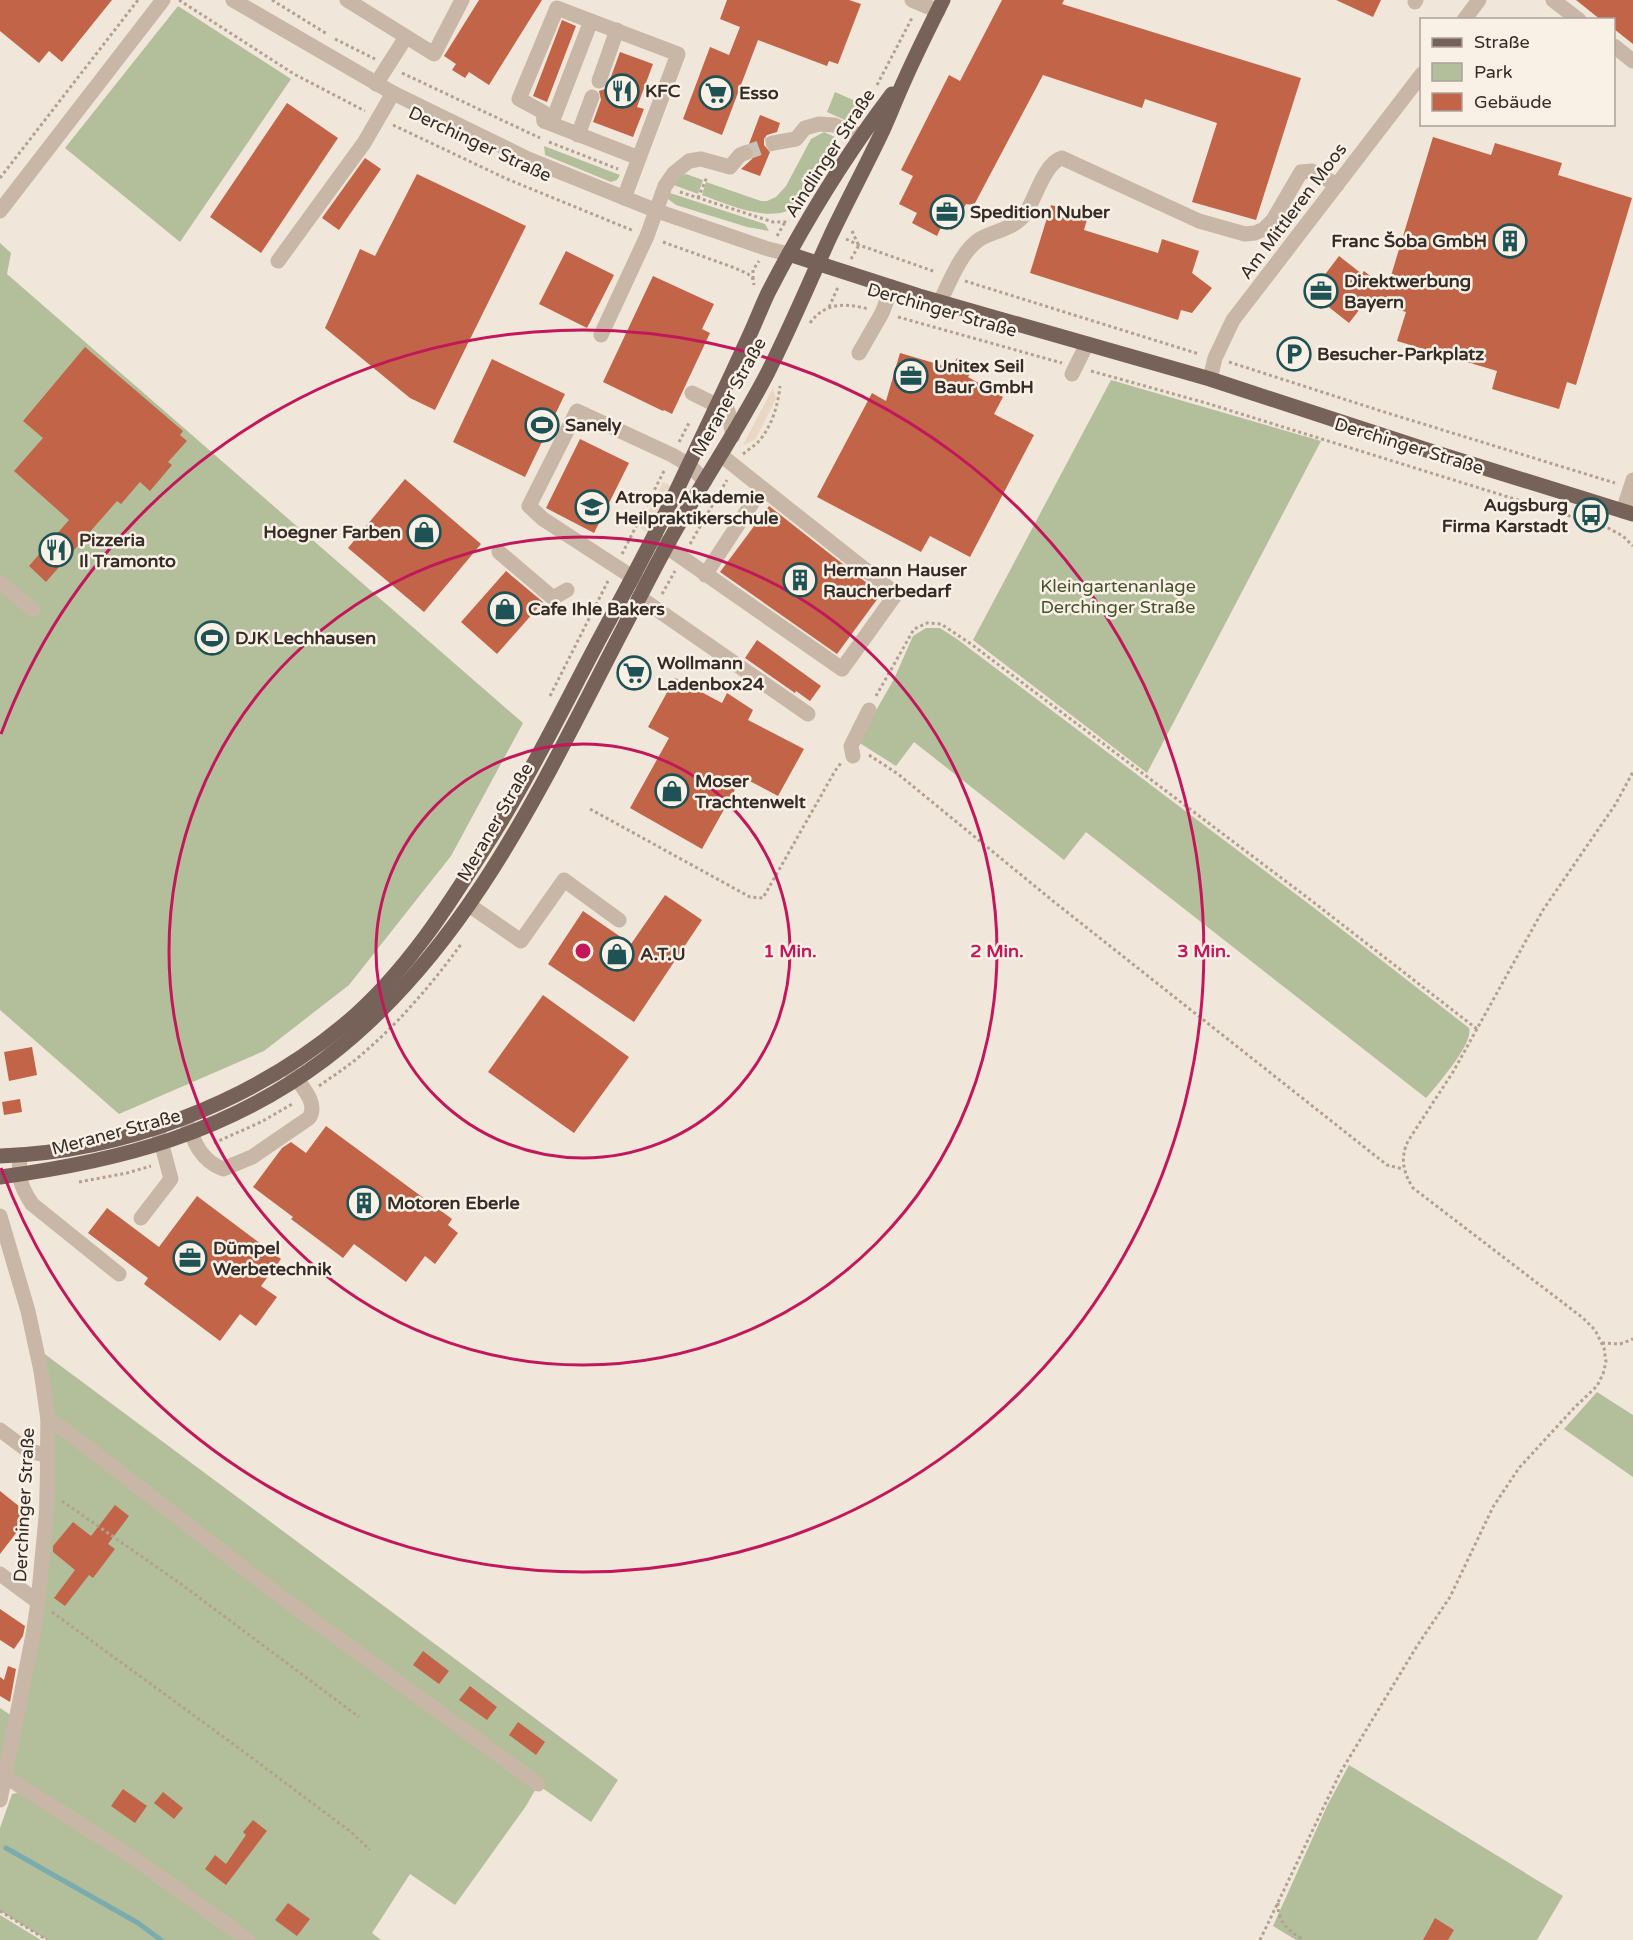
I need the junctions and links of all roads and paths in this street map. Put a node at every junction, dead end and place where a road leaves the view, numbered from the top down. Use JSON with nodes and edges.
{"nodes":[{"id":1,"x":138,"y":0,"type":"edge"},
{"id":2,"x":163,"y":0,"type":"edge"},
{"id":3,"x":179,"y":0,"type":"edge"},
{"id":4,"x":233,"y":0,"type":"edge"},
{"id":5,"x":272,"y":0,"type":"edge"},
{"id":6,"x":347,"y":0,"type":"edge"},
{"id":7,"x":462,"y":0,"type":"edge"},
{"id":8,"x":912,"y":0,"type":"edge"},
{"id":9,"x":1479,"y":0,"type":"edge"},
{"id":10,"x":1553,"y":0,"type":"edge"},
{"id":11,"x":941,"y":5,"type":"edge"},
{"id":12,"x":1466,"y":18,"type":"edge"},
{"id":13,"x":1576,"y":18,"type":"edge"},
{"id":14,"x":591,"y":21,"type":"junction"},
{"id":15,"x":617,"y":30,"type":"junction"},
{"id":16,"x":406,"y":37,"type":"junction"},
{"id":17,"x":1615,"y":47,"type":"edge"},
{"id":18,"x":1633,"y":61,"type":"edge"},
{"id":19,"x":387,"y":66,"type":"junction"},
{"id":20,"x":907,"y":75,"type":"junction"},
{"id":21,"x":1420,"y":77,"type":"edge"},
{"id":22,"x":598,"y":81,"type":"dead end"},
{"id":23,"x":376,"y":84,"type":"junction"},
{"id":24,"x":393,"y":93,"type":"junction"},
{"id":25,"x":592,"y":97,"type":"dead end"},
{"id":26,"x":378,"y":118,"type":"junction"},
{"id":27,"x":544,"y":121,"type":"junction"},
{"id":28,"x":578,"y":135,"type":"junction"},
{"id":29,"x":861,"y":136,"type":"junction"},
{"id":30,"x":773,"y":143,"type":"tunnel mouth"},
{"id":31,"x":745,"y":153,"type":"tunnel mouth"},
{"id":32,"x":639,"y":158,"type":"junction"},
{"id":33,"x":714,"y":161,"type":"junction"},
{"id":34,"x":632,"y":175,"type":"junction"},
{"id":35,"x":0,"y":178,"type":"edge"},
{"id":36,"x":1337,"y":185,"type":"junction"},
{"id":37,"x":665,"y":186,"type":"junction"},
{"id":38,"x":624,"y":198,"type":"junction"},
{"id":39,"x":698,"y":198,"type":"junction"},
{"id":40,"x":0,"y":211,"type":"edge"},
{"id":41,"x":657,"y":211,"type":"junction"},
{"id":42,"x":785,"y":222,"type":"dead end"},
{"id":43,"x":647,"y":236,"type":"junction"},
{"id":44,"x":859,"y":245,"type":"dead end"},
{"id":45,"x":789,"y":254,"type":"junction"},
{"id":46,"x":278,"y":261,"type":"dead end"},
{"id":47,"x":818,"y":263,"type":"junction"},
{"id":48,"x":952,"y":277,"type":"junction"},
{"id":49,"x":892,"y":287,"type":"junction"},
{"id":50,"x":754,"y":289,"type":"dead end"},
{"id":51,"x":802,"y":302,"type":"junction"},
{"id":52,"x":940,"y":302,"type":"junction"},
{"id":53,"x":882,"y":313,"type":"junction"},
{"id":54,"x":601,"y":335,"type":"dead end"},
{"id":55,"x":1087,"y":344,"type":"junction"},
{"id":56,"x":859,"y":353,"type":"dead end"},
{"id":57,"x":1215,"y":358,"type":"junction"},
{"id":58,"x":1074,"y":370,"type":"junction"},
{"id":59,"x":1209,"y":379,"type":"junction"},
{"id":60,"x":697,"y":395,"type":"joint"},
{"id":61,"x":717,"y":406,"type":"junction"},
{"id":62,"x":733,"y":436,"type":"junction"},
{"id":63,"x":672,"y":455,"type":"junction"},
{"id":64,"x":721,"y":455,"type":"junction"},
{"id":65,"x":689,"y":465,"type":"junction"},
{"id":66,"x":705,"y":481,"type":"junction"},
{"id":67,"x":1632,"y":483,"type":"edge"},
{"id":68,"x":762,"y":488,"type":"junction"},
{"id":69,"x":1628,"y":513,"type":"edge"},
{"id":70,"x":660,"y":542,"type":"junction"},
{"id":71,"x":1633,"y":546,"type":"edge"},
{"id":72,"x":499,"y":552,"type":"dead end"},
{"id":73,"x":615,"y":567,"type":"junction"},
{"id":74,"x":705,"y":575,"type":"junction"},
{"id":75,"x":0,"y":582,"type":"edge"},
{"id":76,"x":639,"y":587,"type":"junction"},
{"id":77,"x":567,"y":591,"type":"dead end"},
{"id":78,"x":33,"y":610,"type":"dead end"},
{"id":79,"x":550,"y":696,"type":"dead end"},
{"id":80,"x":869,"y":710,"type":"joint"},
{"id":81,"x":808,"y":714,"type":"dead end"},
{"id":82,"x":853,"y":756,"type":"junction"},
{"id":83,"x":1633,"y":772,"type":"edge"},
{"id":84,"x":590,"y":809,"type":"dead end"},
{"id":85,"x":469,"y":905,"type":"junction"},
{"id":86,"x":619,"y":920,"type":"dead end"},
{"id":87,"x":1477,"y":1029,"type":"junction"},
{"id":88,"x":287,"y":1066,"type":"junction"},
{"id":89,"x":296,"y":1080,"type":"junction"},
{"id":90,"x":185,"y":1118,"type":"junction"},
{"id":91,"x":157,"y":1127,"type":"junction"},
{"id":92,"x":191,"y":1133,"type":"junction"},
{"id":93,"x":162,"y":1143,"type":"junction"},
{"id":94,"x":20,"y":1155,"type":"junction"},
{"id":95,"x":0,"y":1156,"type":"edge"},
{"id":96,"x":1403,"y":1169,"type":"junction"},
{"id":97,"x":18,"y":1174,"type":"junction"},
{"id":98,"x":0,"y":1177,"type":"edge"},
{"id":99,"x":0,"y":1216,"type":"edge"},
{"id":100,"x":141,"y":1218,"type":"dead end"},
{"id":101,"x":119,"y":1274,"type":"dead end"},
{"id":102,"x":1633,"y":1339,"type":"edge"},
{"id":103,"x":1602,"y":1343,"type":"junction"},
{"id":104,"x":48,"y":1420,"type":"junction"},
{"id":105,"x":0,"y":1430,"type":"edge"},
{"id":106,"x":48,"y":1456,"type":"junction"},
{"id":107,"x":48,"y":1497,"type":"junction"},
{"id":108,"x":0,"y":1574,"type":"edge"},
{"id":109,"x":38,"y":1602,"type":"junction"},
{"id":110,"x":358,"y":1717,"type":"dead end"},
{"id":111,"x":6,"y":1777,"type":"junction"},
{"id":112,"x":538,"y":1784,"type":"dead end"},
{"id":113,"x":0,"y":1800,"type":"edge"},
{"id":114,"x":370,"y":1850,"type":"dead end"},
{"id":115,"x":1278,"y":1902,"type":"junction"},
{"id":116,"x":0,"y":1911,"type":"edge"},
{"id":117,"x":47,"y":1940,"type":"edge"},
{"id":118,"x":248,"y":1940,"type":"edge"},
{"id":119,"x":1260,"y":1940,"type":"edge"},
{"id":120,"x":1304,"y":1940,"type":"edge"}],
"edges":[{"from":1,"to":35,"type":"path"},
{"from":2,"to":40,"type":"street"},
{"from":3,"to":26,"type":"path","name":"Derchinger Straße"},
{"from":4,"to":23,"type":"street","name":"Derchinger Straße"},
{"from":5,"to":19,"type":"path","name":"Derchinger Straße"},
{"from":6,"to":16,"type":"street"},
{"from":7,"to":16,"type":"street"},
{"from":8,"to":11,"type":"street"},
{"from":9,"to":12,"type":"street"},
{"from":10,"to":13,"type":"street"},
{"from":11,"to":20,"type":"main road","name":"Aindlinger Straße"},
{"from":14,"to":15,"type":"street"},
{"from":14,"to":27,"type":"street"},
{"from":14,"to":27,"type":"street"},
{"from":15,"to":22,"type":"street"},
{"from":15,"to":32,"type":"street"},
{"from":16,"to":19,"type":"street"},
{"from":17,"to":18,"type":"street"},
{"from":19,"to":23,"type":"street"},
{"from":19,"to":34,"type":"path","name":"Derchinger Straße"},
{"from":20,"to":29,"type":"main road","name":"Aindlinger Straße"},
{"from":20,"to":47,"type":"main road","name":"Aindlinger Straße"},
{"from":21,"to":36,"type":"street","name":"Am Mittleren Moos"},
{"from":23,"to":24,"type":"street","name":"Derchinger Straße"},
{"from":24,"to":26,"type":"street"},
{"from":24,"to":38,"type":"street","name":"Derchinger Straße"},
{"from":25,"to":28,"type":"street"},
{"from":26,"to":43,"type":"path","name":"Derchinger Straße"},
{"from":26,"to":46,"type":"street"},
{"from":27,"to":28,"type":"street"},
{"from":28,"to":32,"type":"street"},
{"from":29,"to":30,"type":"street"},
{"from":29,"to":45,"type":"main road","name":"Aindlinger Straße"},
{"from":31,"to":33,"type":"street"},
{"from":32,"to":34,"type":"street"},
{"from":33,"to":37,"type":"street"},
{"from":33,"to":39,"type":"path"},
{"from":34,"to":38,"type":"street"},
{"from":36,"to":48,"type":"street"},
{"from":36,"to":57,"type":"street","name":"Am Mittleren Moos"},
{"from":37,"to":39,"type":"path"},
{"from":37,"to":41,"type":"street"},
{"from":38,"to":41,"type":"street","name":"Derchinger Straße"},
{"from":39,"to":42,"type":"path"},
{"from":41,"to":43,"type":"street"},
{"from":41,"to":45,"type":"street","name":"Derchinger Straße"},
{"from":43,"to":50,"type":"path","name":"Derchinger Straße"},
{"from":43,"to":54,"type":"street"},
{"from":44,"to":48,"type":"path","name":"Derchinger Straße"},
{"from":45,"to":47,"type":"main road","name":"Derchinger Straße"},
{"from":45,"to":61,"type":"main road","name":"Meraner Straße"},
{"from":47,"to":49,"type":"main road","name":"Derchinger Straße"},
{"from":47,"to":51,"type":"main road","name":"Meraner Straße"},
{"from":48,"to":52,"type":"street"},
{"from":48,"to":57,"type":"path","name":"Derchinger Straße"},
{"from":49,"to":52,"type":"main road","name":"Derchinger Straße"},
{"from":49,"to":53,"type":"street"},
{"from":51,"to":53,"type":"path","name":"Derchinger Straße"},
{"from":51,"to":62,"type":"main road","name":"Meraner Straße"},
{"from":52,"to":55,"type":"main road","name":"Derchinger Straße"},
{"from":53,"to":56,"type":"street"},
{"from":53,"to":58,"type":"path","name":"Derchinger Straße"},
{"from":55,"to":58,"type":"street"},
{"from":55,"to":59,"type":"main road","name":"Derchinger Straße"},
{"from":57,"to":59,"type":"street","name":"Am Mittleren Moos"},
{"from":57,"to":67,"type":"path","name":"Derchinger Straße"},
{"from":58,"to":71,"type":"path","name":"Derchinger Straße"},
{"from":59,"to":69,"type":"main road","name":"Derchinger Straße"},
{"from":60,"to":61,"type":"street"},
{"from":60,"to":63,"type":"path","name":"Meraner Straße"},
{"from":61,"to":62,"type":"street"},
{"from":61,"to":65,"type":"main road","name":"Meraner Straße"},
{"from":62,"to":64,"type":"main road","name":"Meraner Straße"},
{"from":63,"to":65,"type":"street"},
{"from":63,"to":73,"type":"path","name":"Meraner Straße"},
{"from":63,"to":73,"type":"street"},
{"from":64,"to":66,"type":"main road","name":"Meraner Straße"},
{"from":64,"to":68,"type":"street"},
{"from":65,"to":66,"type":"street"},
{"from":65,"to":70,"type":"main road","name":"Meraner Straße"},
{"from":66,"to":70,"type":"main road","name":"Meraner Straße"},
{"from":67,"to":69,"type":"street"},
{"from":68,"to":74,"type":"street"},
{"from":68,"to":74,"type":"street"},
{"from":70,"to":74,"type":"street"},
{"from":70,"to":76,"type":"main road","name":"Meraner Straße"},
{"from":72,"to":77,"type":"street"},
{"from":73,"to":76,"type":"street"},
{"from":73,"to":79,"type":"path","name":"Meraner Straße"},
{"from":75,"to":78,"type":"street"},
{"from":76,"to":81,"type":"street"},
{"from":76,"to":85,"type":"main road","name":"Meraner Straße"},
{"from":76,"to":88,"type":"main road","name":"Meraner Straße"},
{"from":80,"to":82,"type":"street"},
{"from":80,"to":87,"type":"path"},
{"from":82,"to":84,"type":"path"},
{"from":82,"to":96,"type":"path"},
{"from":83,"to":87,"type":"path"},
{"from":85,"to":86,"type":"street"},
{"from":85,"to":89,"type":"main road","name":"Meraner Straße"},
{"from":87,"to":96,"type":"path"},
{"from":88,"to":89,"type":"street"},
{"from":88,"to":90,"type":"main road","name":"Meraner Straße"},
{"from":89,"to":92,"type":"main road","name":"Meraner Straße"},
{"from":89,"to":92,"type":"street"},
{"from":90,"to":91,"type":"main road","name":"Meraner Straße"},
{"from":90,"to":92,"type":"street"},
{"from":91,"to":93,"type":"street"},
{"from":91,"to":94,"type":"main road","name":"Meraner Straße"},
{"from":92,"to":93,"type":"main road","name":"Meraner Straße"},
{"from":93,"to":97,"type":"main road","name":"Meraner Straße"},
{"from":93,"to":100,"type":"street"},
{"from":94,"to":95,"type":"main road","name":"Meraner Straße"},
{"from":94,"to":97,"type":"street"},
{"from":96,"to":103,"type":"path"},
{"from":97,"to":98,"type":"main road","name":"Meraner Straße"},
{"from":97,"to":101,"type":"street"},
{"from":99,"to":104,"type":"street","name":"Derchinger Straße"},
{"from":102,"to":103,"type":"path"},
{"from":103,"to":115,"type":"path"},
{"from":104,"to":106,"type":"street","name":"Derchinger Straße"},
{"from":104,"to":112,"type":"street"},
{"from":105,"to":106,"type":"street"},
{"from":106,"to":107,"type":"street","name":"Derchinger Straße"},
{"from":107,"to":109,"type":"street","name":"Derchinger Straße"},
{"from":107,"to":110,"type":"path"},
{"from":108,"to":109,"type":"street"},
{"from":109,"to":111,"type":"street","name":"Derchinger Straße"},
{"from":109,"to":114,"type":"path"},
{"from":111,"to":113,"type":"street","name":"Derchinger Straße"},
{"from":111,"to":118,"type":"street"},
{"from":115,"to":119,"type":"path"},
{"from":115,"to":120,"type":"path"},
{"from":116,"to":117,"type":"path"}]}
